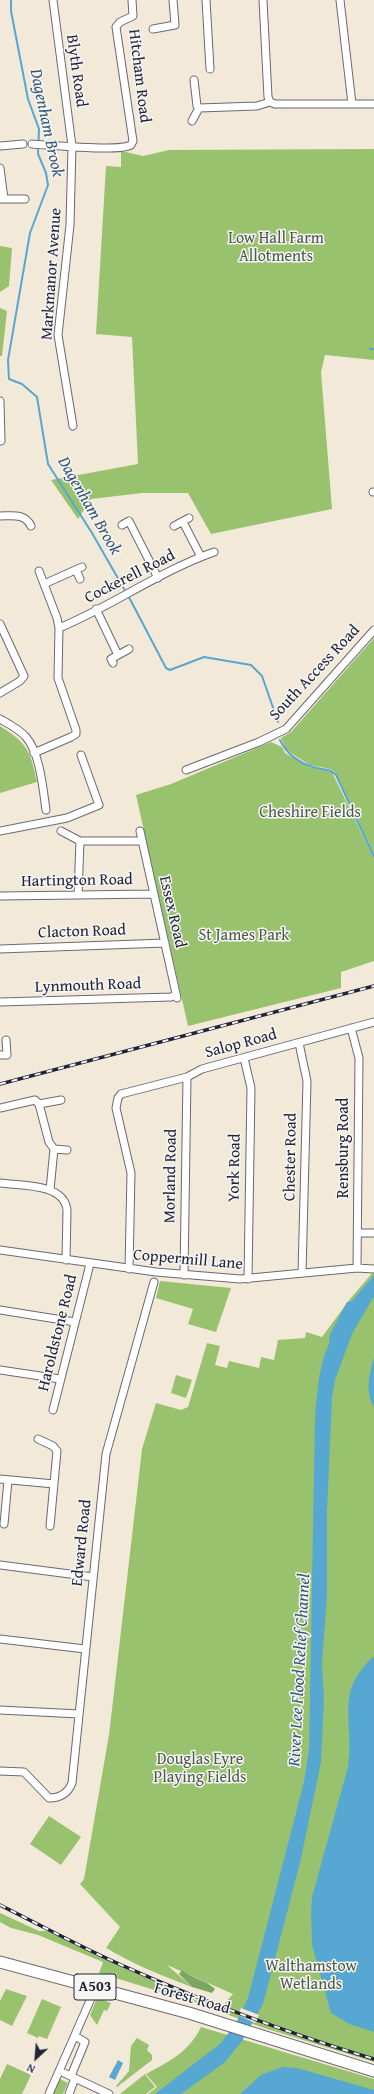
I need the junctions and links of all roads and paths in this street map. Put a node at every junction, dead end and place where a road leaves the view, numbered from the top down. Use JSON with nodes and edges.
{"nodes":[{"id":1,"x":52,"y":0,"type":"edge"},
{"id":2,"x":132,"y":0,"type":"edge"},
{"id":3,"x":173,"y":0,"type":"edge"},
{"id":4,"x":206,"y":0,"type":"edge"},
{"id":5,"x":262,"y":0,"type":"edge"},
{"id":6,"x":340,"y":0,"type":"edge"},
{"id":7,"x":153,"y":28,"type":"dead end"},
{"id":8,"x":210,"y":69,"type":"dead end"},
{"id":9,"x":194,"y":80,"type":"dead end"},
{"id":10,"x":270,"y":102,"type":"junction"},
{"id":11,"x":352,"y":104,"type":"junction"},
{"id":12,"x":374,"y":104,"type":"edge"},
{"id":13,"x":199,"y":108,"type":"junction"},
{"id":14,"x":192,"y":121,"type":"dead end"},
{"id":15,"x":23,"y":144,"type":"dead end"},
{"id":16,"x":33,"y":144,"type":"dead end"},
{"id":17,"x":0,"y":146,"type":"edge"},
{"id":18,"x":72,"y":146,"type":"junction"},
{"id":19,"x":0,"y":168,"type":"edge"},
{"id":20,"x":2,"y":199,"type":"edge"},
{"id":21,"x":25,"y":199,"type":"dead end"},
{"id":22,"x":0,"y":401,"type":"edge"},
{"id":23,"x":73,"y":426,"type":"dead end"},
{"id":24,"x":1,"y":441,"type":"dead end"},
{"id":25,"x":0,"y":516,"type":"edge"},
{"id":26,"x":122,"y":525,"type":"dead end"},
{"id":27,"x":31,"y":526,"type":"dead end"},
{"id":28,"x":174,"y":526,"type":"dead end"},
{"id":29,"x":214,"y":552,"type":"dead end"},
{"id":30,"x":201,"y":556,"type":"junction"},
{"id":31,"x":39,"y":571,"type":"dead end"},
{"id":32,"x":158,"y":578,"type":"junction"},
{"id":33,"x":80,"y":579,"type":"dead end"},
{"id":34,"x":44,"y":584,"type":"junction"},
{"id":35,"x":96,"y":610,"type":"junction"},
{"id":36,"x":0,"y":624,"type":"edge"},
{"id":37,"x":59,"y":628,"type":"junction"},
{"id":38,"x":374,"y":630,"type":"edge"},
{"id":39,"x":129,"y":649,"type":"dead end"},
{"id":40,"x":118,"y":655,"type":"junction"},
{"id":41,"x":113,"y":663,"type":"dead end"},
{"id":42,"x":0,"y":693,"type":"edge"},
{"id":43,"x":0,"y":719,"type":"edge"},
{"id":44,"x":34,"y":753,"type":"junction"},
{"id":45,"x":81,"y":755,"type":"dead end"},
{"id":46,"x":186,"y":770,"type":"dead end"},
{"id":47,"x":46,"y":810,"type":"dead end"},
{"id":48,"x":0,"y":831,"type":"edge"},
{"id":49,"x":61,"y":831,"type":"dead end"},
{"id":50,"x":140,"y":831,"type":"dead end"},
{"id":51,"x":80,"y":841,"type":"junction"},
{"id":52,"x":142,"y":841,"type":"junction"},
{"id":53,"x":154,"y":894,"type":"junction"},
{"id":54,"x":78,"y":895,"type":"junction"},
{"id":55,"x":0,"y":896,"type":"edge"},
{"id":56,"x":165,"y":943,"type":"junction"},
{"id":57,"x":0,"y":948,"type":"edge"},
{"id":58,"x":176,"y":996,"type":"joint"},
{"id":59,"x":0,"y":1002,"type":"edge"},
{"id":60,"x":374,"y":1022,"type":"edge"},
{"id":61,"x":351,"y":1028,"type":"junction"},
{"id":62,"x":6,"y":1040,"type":"dead end"},
{"id":63,"x":299,"y":1043,"type":"junction"},
{"id":64,"x":0,"y":1055,"type":"edge"},
{"id":65,"x":244,"y":1058,"type":"junction"},
{"id":66,"x":186,"y":1076,"type":"junction"},
{"id":67,"x":61,"y":1100,"type":"dead end"},
{"id":68,"x":39,"y":1104,"type":"junction"},
{"id":69,"x":0,"y":1108,"type":"edge"},
{"id":70,"x":54,"y":1150,"type":"junction"},
{"id":71,"x":66,"y":1150,"type":"dead end"},
{"id":72,"x":0,"y":1183,"type":"edge"},
{"id":73,"x":50,"y":1190,"type":"junction"},
{"id":74,"x":358,"y":1233,"type":"junction"},
{"id":75,"x":374,"y":1233,"type":"edge"},
{"id":76,"x":0,"y":1250,"type":"edge"},
{"id":77,"x":66,"y":1260,"type":"junction"},
{"id":78,"x":90,"y":1264,"type":"junction"},
{"id":79,"x":357,"y":1268,"type":"junction"},
{"id":80,"x":129,"y":1269,"type":"junction"},
{"id":81,"x":371,"y":1269,"type":"edge"},
{"id":82,"x":302,"y":1273,"type":"junction"},
{"id":83,"x":184,"y":1275,"type":"junction"},
{"id":84,"x":248,"y":1279,"type":"junction"},
{"id":85,"x":154,"y":1282,"type":"dead end"},
{"id":86,"x":0,"y":1310,"type":"edge"},
{"id":87,"x":75,"y":1322,"type":"junction"},
{"id":88,"x":0,"y":1370,"type":"edge"},
{"id":89,"x":60,"y":1379,"type":"junction"},
{"id":90,"x":53,"y":1410,"type":"dead end"},
{"id":91,"x":38,"y":1439,"type":"dead end"},
{"id":92,"x":0,"y":1479,"type":"edge"},
{"id":93,"x":8,"y":1480,"type":"junction"},
{"id":94,"x":54,"y":1484,"type":"junction"},
{"id":95,"x":4,"y":1524,"type":"dead end"},
{"id":96,"x":50,"y":1526,"type":"dead end"},
{"id":97,"x":0,"y":1565,"type":"edge"},
{"id":98,"x":93,"y":1577,"type":"junction"},
{"id":99,"x":0,"y":1639,"type":"edge"},
{"id":100,"x":85,"y":1649,"type":"junction"},
{"id":101,"x":0,"y":1710,"type":"edge"},
{"id":102,"x":79,"y":1714,"type":"junction"},
{"id":103,"x":0,"y":1771,"type":"edge"},
{"id":104,"x":0,"y":1962,"type":"edge"},
{"id":105,"x":96,"y":1987,"type":"junction"},
{"id":106,"x":75,"y":2036,"type":"junction"},
{"id":107,"x":374,"y":2071,"type":"edge"},
{"id":108,"x":64,"y":2073,"type":"dead end"},
{"id":109,"x":73,"y":2077,"type":"junction"},
{"id":110,"x":49,"y":2094,"type":"edge"},
{"id":111,"x":69,"y":2094,"type":"edge"},
{"id":112,"x":109,"y":2094,"type":"edge"}],
"edges":[{"from":1,"to":18,"type":"street","name":"Blyth Road"},
{"from":2,"to":18,"type":"street","name":"Hitcham Road"},
{"from":3,"to":7,"type":"street"},
{"from":4,"to":8,"type":"street"},
{"from":5,"to":10,"type":"street"},
{"from":6,"to":11,"type":"street"},
{"from":9,"to":13,"type":"street"},
{"from":10,"to":11,"type":"street"},
{"from":10,"to":13,"type":"street"},
{"from":11,"to":12,"type":"street"},
{"from":13,"to":14,"type":"street"},
{"from":15,"to":17,"type":"street"},
{"from":16,"to":18,"type":"street"},
{"from":18,"to":23,"type":"street","name":"Markmanor Avenue"},
{"from":19,"to":20,"type":"street"},
{"from":20,"to":21,"type":"street"},
{"from":22,"to":24,"type":"street"},
{"from":25,"to":27,"type":"street"},
{"from":26,"to":32,"type":"street"},
{"from":28,"to":30,"type":"street"},
{"from":29,"to":30,"type":"street","name":"Cockerell Road"},
{"from":30,"to":32,"type":"street","name":"Cockerell Road"},
{"from":31,"to":34,"type":"street"},
{"from":32,"to":35,"type":"street","name":"Cockerell Road"},
{"from":33,"to":34,"type":"street"},
{"from":34,"to":37,"type":"street"},
{"from":35,"to":37,"type":"street","name":"Cockerell Road"},
{"from":35,"to":40,"type":"street"},
{"from":36,"to":42,"type":"street"},
{"from":37,"to":44,"type":"street"},
{"from":38,"to":46,"type":"street","name":"South Access Road"},
{"from":39,"to":40,"type":"street"},
{"from":40,"to":41,"type":"street"},
{"from":43,"to":44,"type":"street"},
{"from":44,"to":47,"type":"street"},
{"from":45,"to":48,"type":"street"},
{"from":49,"to":51,"type":"street"},
{"from":50,"to":52,"type":"street","name":"Essex Road"},
{"from":51,"to":52,"type":"street"},
{"from":51,"to":54,"type":"street"},
{"from":52,"to":53,"type":"street","name":"Essex Road"},
{"from":53,"to":54,"type":"street","name":"Hartington Road"},
{"from":53,"to":56,"type":"street","name":"Essex Road"},
{"from":54,"to":55,"type":"street","name":"Hartington Road"},
{"from":56,"to":57,"type":"street","name":"Clacton Road"},
{"from":56,"to":58,"type":"street","name":"Essex Road"},
{"from":58,"to":59,"type":"street","name":"Lynmouth Road"},
{"from":60,"to":61,"type":"street","name":"Salop Road"},
{"from":61,"to":63,"type":"street","name":"Salop Road"},
{"from":61,"to":74,"type":"street","name":"Rensburg Road"},
{"from":62,"to":64,"type":"street"},
{"from":63,"to":65,"type":"street","name":"Salop Road"},
{"from":63,"to":82,"type":"street","name":"Chester Road"},
{"from":65,"to":66,"type":"street","name":"Salop Road"},
{"from":65,"to":84,"type":"street","name":"York Road"},
{"from":66,"to":80,"type":"street","name":"Salop Road"},
{"from":66,"to":83,"type":"street","name":"Morland Road"},
{"from":67,"to":68,"type":"street"},
{"from":68,"to":69,"type":"street"},
{"from":68,"to":70,"type":"street"},
{"from":70,"to":71,"type":"street"},
{"from":70,"to":73,"type":"street"},
{"from":72,"to":73,"type":"street"},
{"from":73,"to":77,"type":"street"},
{"from":74,"to":75,"type":"street"},
{"from":74,"to":79,"type":"street","name":"Rensburg Road"},
{"from":76,"to":77,"type":"street","name":"Coppermill Lane"},
{"from":77,"to":78,"type":"street","name":"Coppermill Lane"},
{"from":78,"to":80,"type":"street","name":"Coppermill Lane"},
{"from":78,"to":87,"type":"street","name":"Haroldstone Road"},
{"from":79,"to":81,"type":"street","name":"Coppermill Lane"},
{"from":79,"to":82,"type":"street","name":"Coppermill Lane"},
{"from":80,"to":83,"type":"street","name":"Coppermill Lane"},
{"from":82,"to":84,"type":"street","name":"Coppermill Lane"},
{"from":83,"to":84,"type":"street","name":"Coppermill Lane"},
{"from":85,"to":98,"type":"street","name":"Edward Road"},
{"from":86,"to":87,"type":"street"},
{"from":87,"to":89,"type":"street","name":"Haroldstone Road"},
{"from":88,"to":89,"type":"street"},
{"from":89,"to":90,"type":"street","name":"Haroldstone Road"},
{"from":91,"to":94,"type":"street"},
{"from":92,"to":93,"type":"street"},
{"from":93,"to":94,"type":"street"},
{"from":93,"to":95,"type":"street"},
{"from":94,"to":96,"type":"street"},
{"from":97,"to":98,"type":"street"},
{"from":98,"to":100,"type":"street","name":"Edward Road"},
{"from":99,"to":100,"type":"street"},
{"from":100,"to":102,"type":"street","name":"Edward Road"},
{"from":101,"to":102,"type":"street"},
{"from":102,"to":103,"type":"street","name":"Edward Road"},
{"from":104,"to":105,"type":"main road","name":"Forest Road","number":"A503"},
{"from":105,"to":106,"type":"street"},
{"from":105,"to":107,"type":"main road","name":"Forest Road","number":"A503"},
{"from":106,"to":109,"type":"street"},
{"from":106,"to":110,"type":"street"},
{"from":108,"to":109,"type":"street"},
{"from":109,"to":111,"type":"street"},
{"from":109,"to":112,"type":"street"}]}
